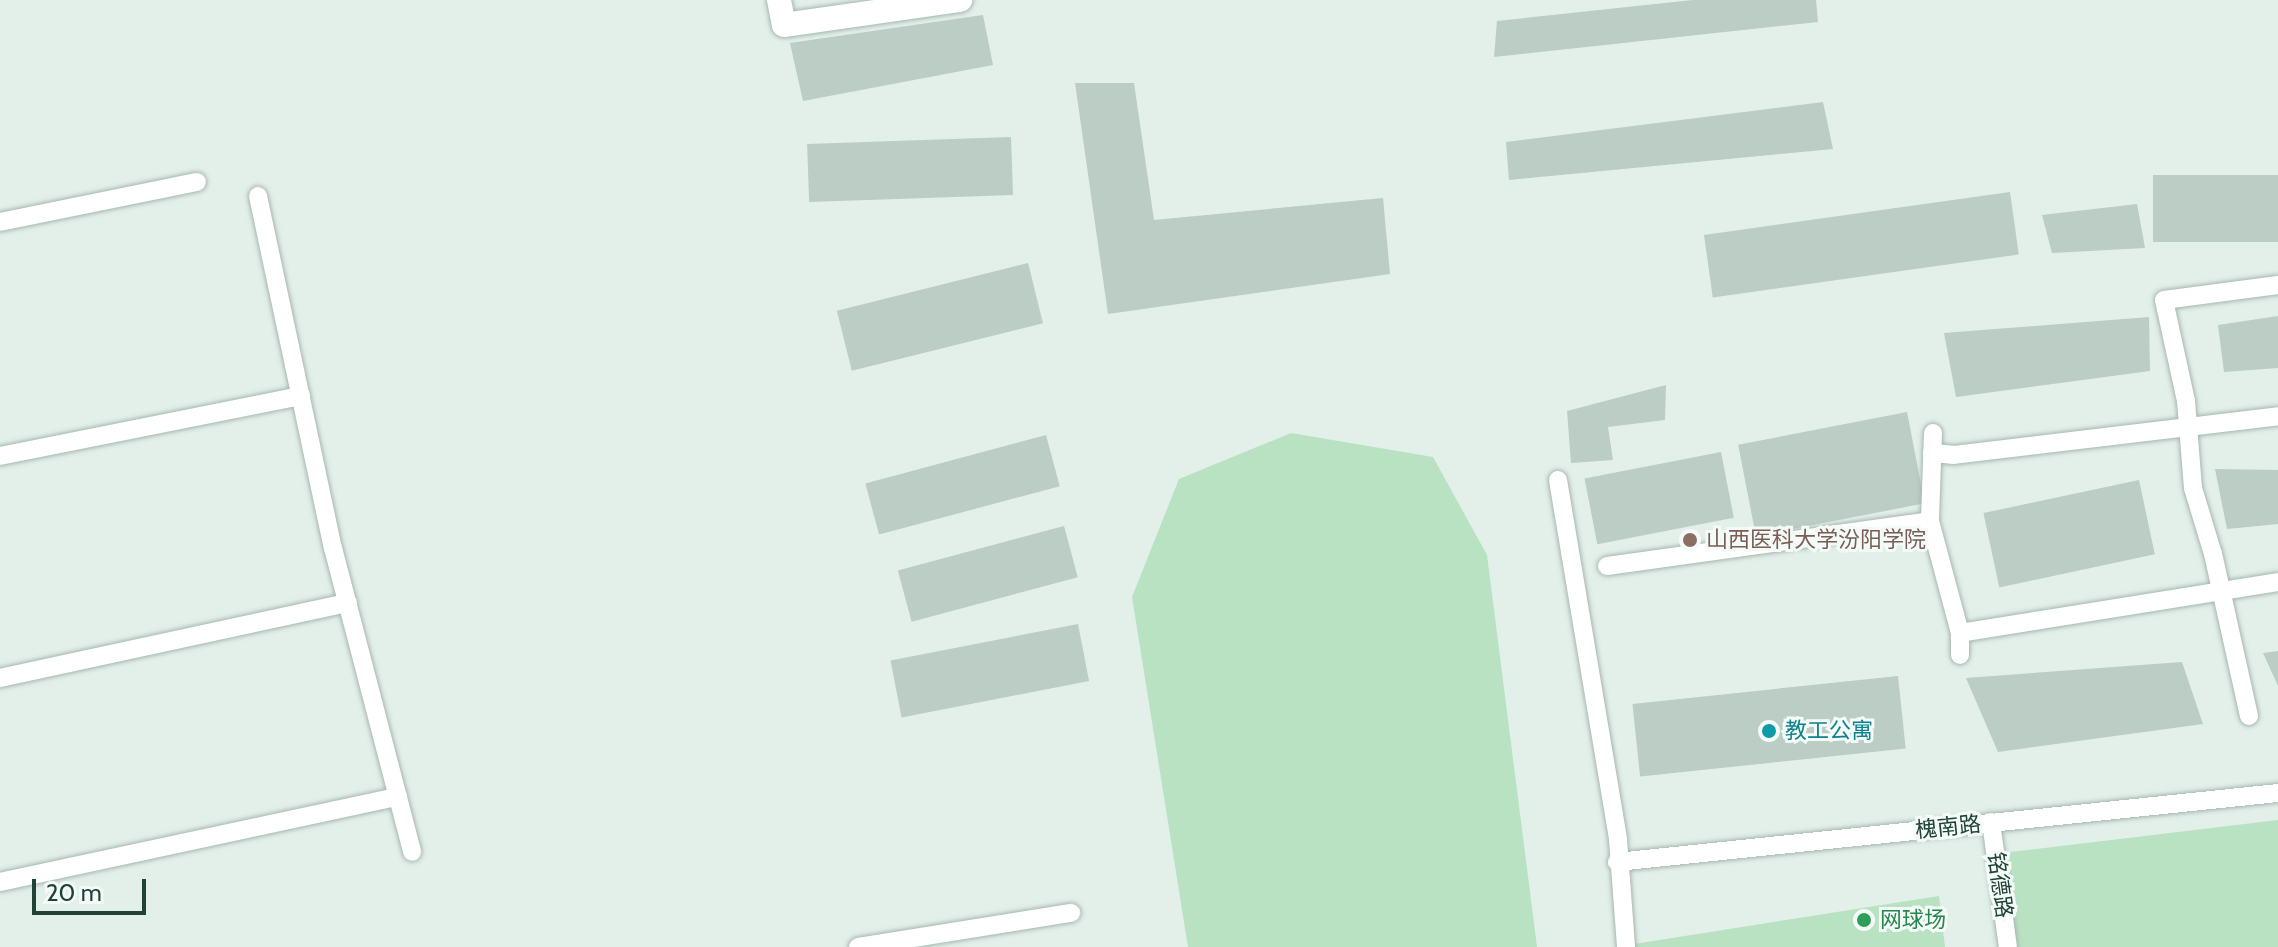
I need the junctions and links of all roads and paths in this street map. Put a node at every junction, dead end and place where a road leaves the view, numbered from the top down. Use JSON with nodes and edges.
{"nodes":[{"id":1,"x":779,"y":0,"type":"edge"},
{"id":2,"x":960,"y":0,"type":"edge"},
{"id":3,"x":197,"y":182,"type":"dead end"},
{"id":4,"x":258,"y":196,"type":"dead end"},
{"id":5,"x":0,"y":222,"type":"edge"},
{"id":6,"x":2278,"y":285,"type":"edge"},
{"id":7,"x":301,"y":396,"type":"junction"},
{"id":8,"x":2278,"y":416,"type":"edge"},
{"id":9,"x":2188,"y":427,"type":"junction"},
{"id":10,"x":1933,"y":433,"type":"dead end"},
{"id":11,"x":1932,"y":453,"type":"junction"},
{"id":12,"x":0,"y":456,"type":"edge"},
{"id":13,"x":1558,"y":480,"type":"dead end"},
{"id":14,"x":1930,"y":521,"type":"junction"},
{"id":15,"x":1607,"y":566,"type":"dead end"},
{"id":16,"x":2278,"y":582,"type":"edge"},
{"id":17,"x":2220,"y":592,"type":"junction"},
{"id":18,"x":348,"y":603,"type":"junction"},
{"id":19,"x":1960,"y":633,"type":"junction"},
{"id":20,"x":1960,"y":655,"type":"dead end"},
{"id":21,"x":0,"y":678,"type":"edge"},
{"id":22,"x":2249,"y":716,"type":"dead end"},
{"id":23,"x":2278,"y":793,"type":"edge"},
{"id":24,"x":398,"y":797,"type":"junction"},
{"id":25,"x":1991,"y":822,"type":"junction"},
{"id":26,"x":412,"y":852,"type":"dead end"},
{"id":27,"x":1617,"y":862,"type":"junction"},
{"id":28,"x":0,"y":882,"type":"edge"},
{"id":29,"x":1071,"y":913,"type":"dead end"},
{"id":30,"x":897,"y":944,"type":"edge"},
{"id":31,"x":858,"y":947,"type":"edge"},
{"id":32,"x":1626,"y":947,"type":"edge"},
{"id":33,"x":2008,"y":947,"type":"edge"}],
"edges":[{"from":1,"to":2,"type":"street"},
{"from":3,"to":5,"type":"lane"},
{"from":4,"to":7,"type":"lane"},
{"from":6,"to":9,"type":"lane"},
{"from":7,"to":12,"type":"lane"},
{"from":7,"to":18,"type":"lane"},
{"from":8,"to":9,"type":"lane"},
{"from":9,"to":11,"type":"lane"},
{"from":9,"to":17,"type":"lane"},
{"from":10,"to":11,"type":"lane"},
{"from":11,"to":14,"type":"lane"},
{"from":13,"to":27,"type":"lane"},
{"from":14,"to":15,"type":"lane"},
{"from":14,"to":19,"type":"lane"},
{"from":16,"to":17,"type":"lane"},
{"from":17,"to":19,"type":"lane"},
{"from":17,"to":22,"type":"lane"},
{"from":18,"to":21,"type":"lane"},
{"from":18,"to":24,"type":"lane"},
{"from":19,"to":20,"type":"lane"},
{"from":23,"to":25,"type":"lane","name":"槐南路"},
{"from":24,"to":26,"type":"lane"},
{"from":24,"to":28,"type":"lane"},
{"from":25,"to":27,"type":"lane","name":"槐南路"},
{"from":25,"to":33,"type":"lane","name":"铭德路"},
{"from":27,"to":32,"type":"lane"},
{"from":29,"to":30,"type":"lane"},
{"from":30,"to":31,"type":"lane"}]}
